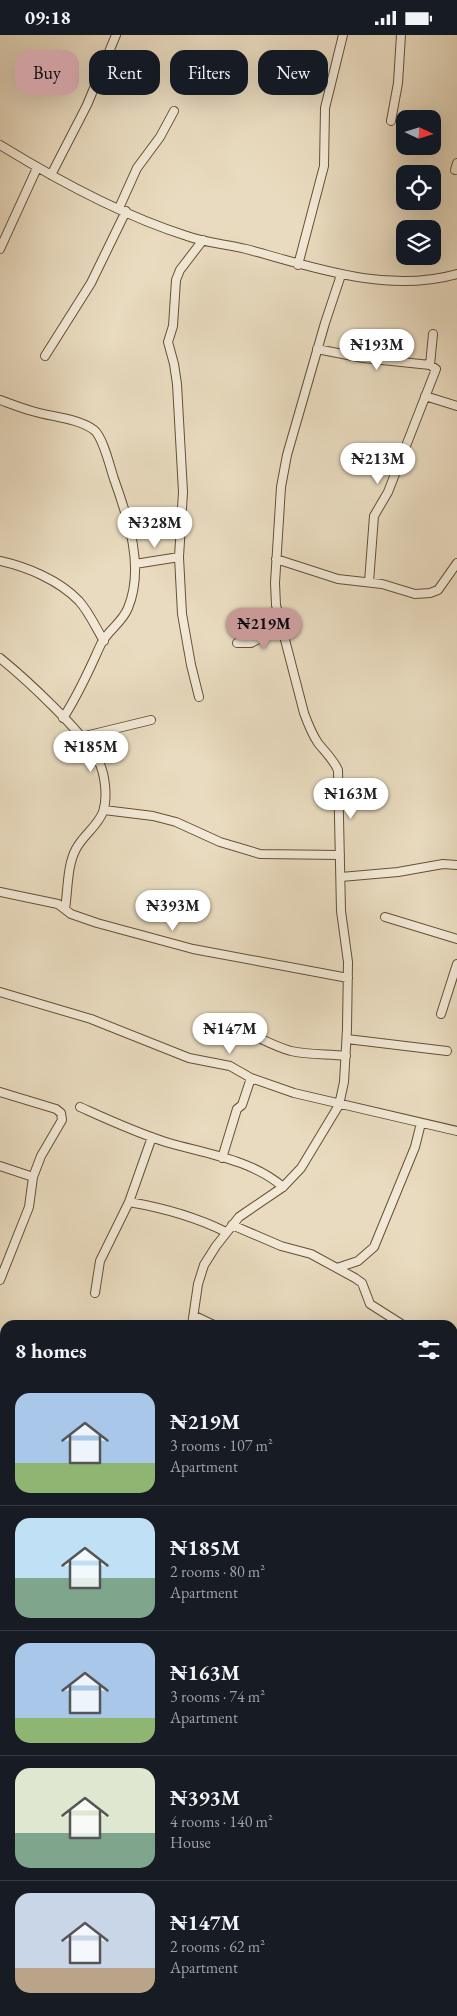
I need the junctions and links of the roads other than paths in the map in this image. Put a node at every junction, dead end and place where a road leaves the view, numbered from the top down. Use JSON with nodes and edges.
{"nodes":[{"id":1,"x":116,"y":35,"type":"edge"},
{"id":2,"x":343,"y":35,"type":"edge"},
{"id":3,"x":401,"y":35,"type":"edge"},
{"id":4,"x":174,"y":111,"type":"dead end"},
{"id":5,"x":391,"y":121,"type":"dead end"},
{"id":6,"x":0,"y":145,"type":"edge"},
{"id":7,"x":37,"y":168,"type":"junction"},
{"id":8,"x":51,"y":175,"type":"junction"},
{"id":9,"x":123,"y":210,"type":"junction"},
{"id":10,"x":188,"y":237,"type":"junction"},
{"id":11,"x":202,"y":240,"type":"junction"},
{"id":12,"x":0,"y":249,"type":"edge"},
{"id":13,"x":192,"y":255,"type":"junction"},
{"id":14,"x":298,"y":265,"type":"junction"},
{"id":15,"x":457,"y":274,"type":"edge"},
{"id":16,"x":341,"y":275,"type":"junction"},
{"id":17,"x":433,"y":334,"type":"dead end"},
{"id":18,"x":318,"y":349,"type":"junction"},
{"id":19,"x":45,"y":356,"type":"dead end"},
{"id":20,"x":430,"y":365,"type":"junction"},
{"id":21,"x":425,"y":396,"type":"junction"},
{"id":22,"x":0,"y":400,"type":"edge"},
{"id":23,"x":457,"y":406,"type":"edge"},
{"id":24,"x":179,"y":557,"type":"junction"},
{"id":25,"x":276,"y":559,"type":"junction"},
{"id":26,"x":0,"y":561,"type":"edge"},
{"id":27,"x":457,"y":563,"type":"edge"},
{"id":28,"x":135,"y":564,"type":"junction"},
{"id":29,"x":369,"y":582,"type":"junction"},
{"id":30,"x":282,"y":627,"type":"junction"},
{"id":31,"x":104,"y":641,"type":"junction"},
{"id":32,"x":237,"y":643,"type":"dead end"},
{"id":33,"x":0,"y":658,"type":"edge"},
{"id":34,"x":199,"y":697,"type":"dead end"},
{"id":35,"x":63,"y":718,"type":"junction"},
{"id":36,"x":151,"y":720,"type":"dead end"},
{"id":37,"x":81,"y":737,"type":"junction"},
{"id":38,"x":104,"y":810,"type":"junction"},
{"id":39,"x":340,"y":855,"type":"junction"},
{"id":40,"x":457,"y":865,"type":"edge"},
{"id":41,"x":341,"y":877,"type":"junction"},
{"id":42,"x":0,"y":892,"type":"edge"},
{"id":43,"x":65,"y":909,"type":"junction"},
{"id":44,"x":385,"y":917,"type":"dead end"},
{"id":45,"x":457,"y":939,"type":"edge"},
{"id":46,"x":457,"y":964,"type":"edge"},
{"id":47,"x":348,"y":978,"type":"junction"},
{"id":48,"x":1,"y":994,"type":"edge"},
{"id":49,"x":441,"y":1014,"type":"dead end"},
{"id":50,"x":214,"y":1022,"type":"dead end"},
{"id":51,"x":346,"y":1039,"type":"junction"},
{"id":52,"x":447,"y":1051,"type":"dead end"},
{"id":53,"x":346,"y":1056,"type":"junction"},
{"id":54,"x":251,"y":1078,"type":"junction"},
{"id":55,"x":0,"y":1091,"type":"edge"},
{"id":56,"x":339,"y":1105,"type":"junction"},
{"id":57,"x":80,"y":1107,"type":"dead end"},
{"id":58,"x":421,"y":1123,"type":"junction"},
{"id":59,"x":457,"y":1131,"type":"edge"},
{"id":60,"x":152,"y":1137,"type":"junction"},
{"id":61,"x":222,"y":1158,"type":"junction"},
{"id":62,"x":0,"y":1166,"type":"edge"},
{"id":63,"x":33,"y":1177,"type":"junction"},
{"id":64,"x":283,"y":1187,"type":"junction"},
{"id":65,"x":129,"y":1202,"type":"junction"},
{"id":66,"x":232,"y":1225,"type":"junction"},
{"id":67,"x":226,"y":1232,"type":"junction"},
{"id":68,"x":358,"y":1261,"type":"junction"},
{"id":69,"x":337,"y":1268,"type":"junction"},
{"id":70,"x":355,"y":1278,"type":"junction"},
{"id":71,"x":0,"y":1279,"type":"edge"},
{"id":72,"x":95,"y":1293,"type":"dead end"},
{"id":73,"x":194,"y":1316,"type":"junction"},
{"id":74,"x":193,"y":1320,"type":"edge"},
{"id":75,"x":203,"y":1320,"type":"edge"},
{"id":76,"x":396,"y":1320,"type":"edge"},
{"id":77,"x":0,"y":1776,"type":"edge"},
{"id":78,"x":0,"y":1810,"type":"edge"}],
"edges":[{"from":1,"to":8,"type":"street"},
{"from":2,"to":14,"type":"street"},
{"from":3,"to":5,"type":"street"},
{"from":4,"to":9,"type":"street"},
{"from":6,"to":7,"type":"street"},
{"from":7,"to":8,"type":"street"},
{"from":7,"to":12,"type":"street"},
{"from":8,"to":9,"type":"street"},
{"from":9,"to":10,"type":"street"},
{"from":9,"to":19,"type":"street"},
{"from":10,"to":11,"type":"street"},
{"from":10,"to":13,"type":"street"},
{"from":11,"to":13,"type":"street"},
{"from":11,"to":14,"type":"street"},
{"from":13,"to":24,"type":"street"},
{"from":14,"to":16,"type":"street"},
{"from":15,"to":16,"type":"street"},
{"from":16,"to":18,"type":"street"},
{"from":17,"to":20,"type":"street"},
{"from":18,"to":20,"type":"street"},
{"from":18,"to":25,"type":"street"},
{"from":20,"to":21,"type":"street"},
{"from":21,"to":23,"type":"street"},
{"from":21,"to":29,"type":"street"},
{"from":22,"to":28,"type":"street"},
{"from":24,"to":28,"type":"street"},
{"from":24,"to":34,"type":"street"},
{"from":25,"to":29,"type":"street"},
{"from":25,"to":30,"type":"street"},
{"from":26,"to":31,"type":"street"},
{"from":27,"to":29,"type":"street"},
{"from":28,"to":31,"type":"street"},
{"from":30,"to":32,"type":"street"},
{"from":30,"to":39,"type":"street"},
{"from":31,"to":35,"type":"street"},
{"from":33,"to":35,"type":"street"},
{"from":35,"to":37,"type":"street"},
{"from":36,"to":37,"type":"street"},
{"from":37,"to":38,"type":"street"},
{"from":38,"to":39,"type":"street"},
{"from":38,"to":43,"type":"street"},
{"from":39,"to":41,"type":"street"},
{"from":40,"to":41,"type":"street"},
{"from":41,"to":47,"type":"street"},
{"from":42,"to":43,"type":"street"},
{"from":43,"to":47,"type":"street"},
{"from":44,"to":45,"type":"street"},
{"from":46,"to":49,"type":"street"},
{"from":47,"to":51,"type":"street"},
{"from":48,"to":54,"type":"street"},
{"from":50,"to":53,"type":"street"},
{"from":51,"to":52,"type":"street"},
{"from":51,"to":53,"type":"street"},
{"from":53,"to":56,"type":"street"},
{"from":54,"to":56,"type":"street"},
{"from":54,"to":61,"type":"street"},
{"from":55,"to":63,"type":"street"},
{"from":56,"to":58,"type":"street"},
{"from":56,"to":64,"type":"street"},
{"from":57,"to":60,"type":"street"},
{"from":58,"to":59,"type":"street"},
{"from":58,"to":68,"type":"street"},
{"from":60,"to":61,"type":"street"},
{"from":60,"to":65,"type":"street"},
{"from":61,"to":64,"type":"street"},
{"from":62,"to":63,"type":"street"},
{"from":63,"to":71,"type":"street"},
{"from":64,"to":66,"type":"street"},
{"from":65,"to":67,"type":"street"},
{"from":65,"to":72,"type":"street"},
{"from":66,"to":67,"type":"street"},
{"from":66,"to":69,"type":"street"},
{"from":67,"to":73,"type":"street"},
{"from":68,"to":69,"type":"street"},
{"from":68,"to":70,"type":"street"},
{"from":69,"to":70,"type":"street"},
{"from":70,"to":76,"type":"street"},
{"from":73,"to":74,"type":"street"},
{"from":73,"to":75,"type":"street"},
{"from":77,"to":78,"type":"street"}]}
